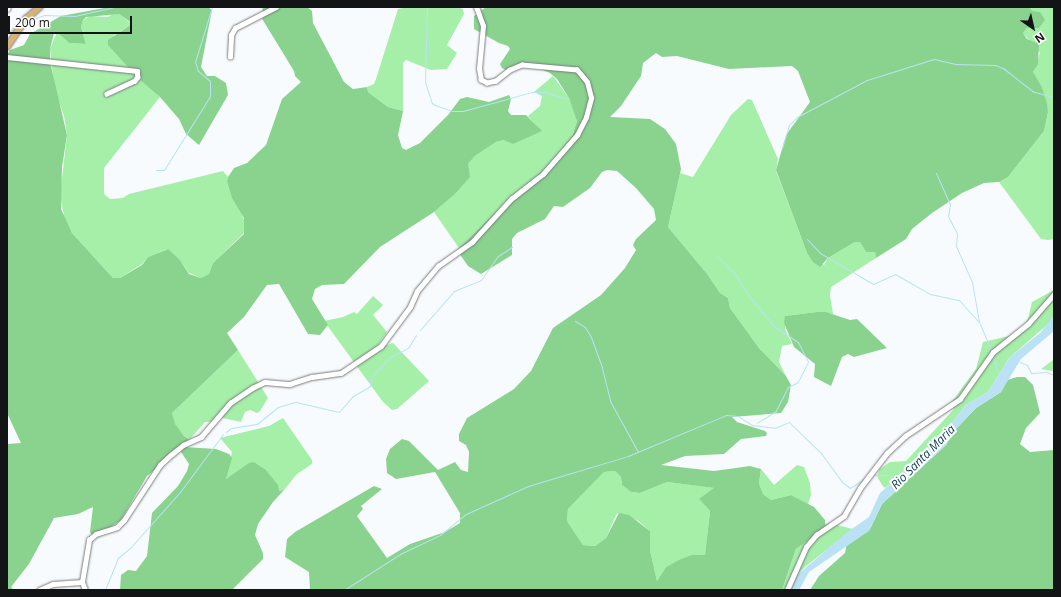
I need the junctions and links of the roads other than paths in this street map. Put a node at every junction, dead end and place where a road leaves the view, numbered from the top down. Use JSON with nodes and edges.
{"nodes":[{"id":1,"x":38,"y":7,"type":"edge"},
{"id":2,"x":276,"y":7,"type":"edge"},
{"id":3,"x":476,"y":7,"type":"edge"},
{"id":4,"x":7,"y":47,"type":"edge"},
{"id":5,"x":7,"y":57,"type":"edge"},
{"id":6,"x":230,"y":57,"type":"dead end"},
{"id":7,"x":107,"y":94,"type":"dead end"},
{"id":8,"x":1054,"y":294,"type":"edge"},
{"id":9,"x":82,"y":582,"type":"junction"},
{"id":10,"x":38,"y":590,"type":"edge"},
{"id":11,"x":85,"y":590,"type":"edge"},
{"id":12,"x":787,"y":590,"type":"edge"}],
"edges":[{"from":1,"to":4,"type":"main road"},
{"from":2,"to":6,"type":"street"},
{"from":3,"to":9,"type":"street"},
{"from":5,"to":7,"type":"street"},
{"from":8,"to":12,"type":"street"},
{"from":9,"to":10,"type":"street"},
{"from":9,"to":11,"type":"street"}]}
